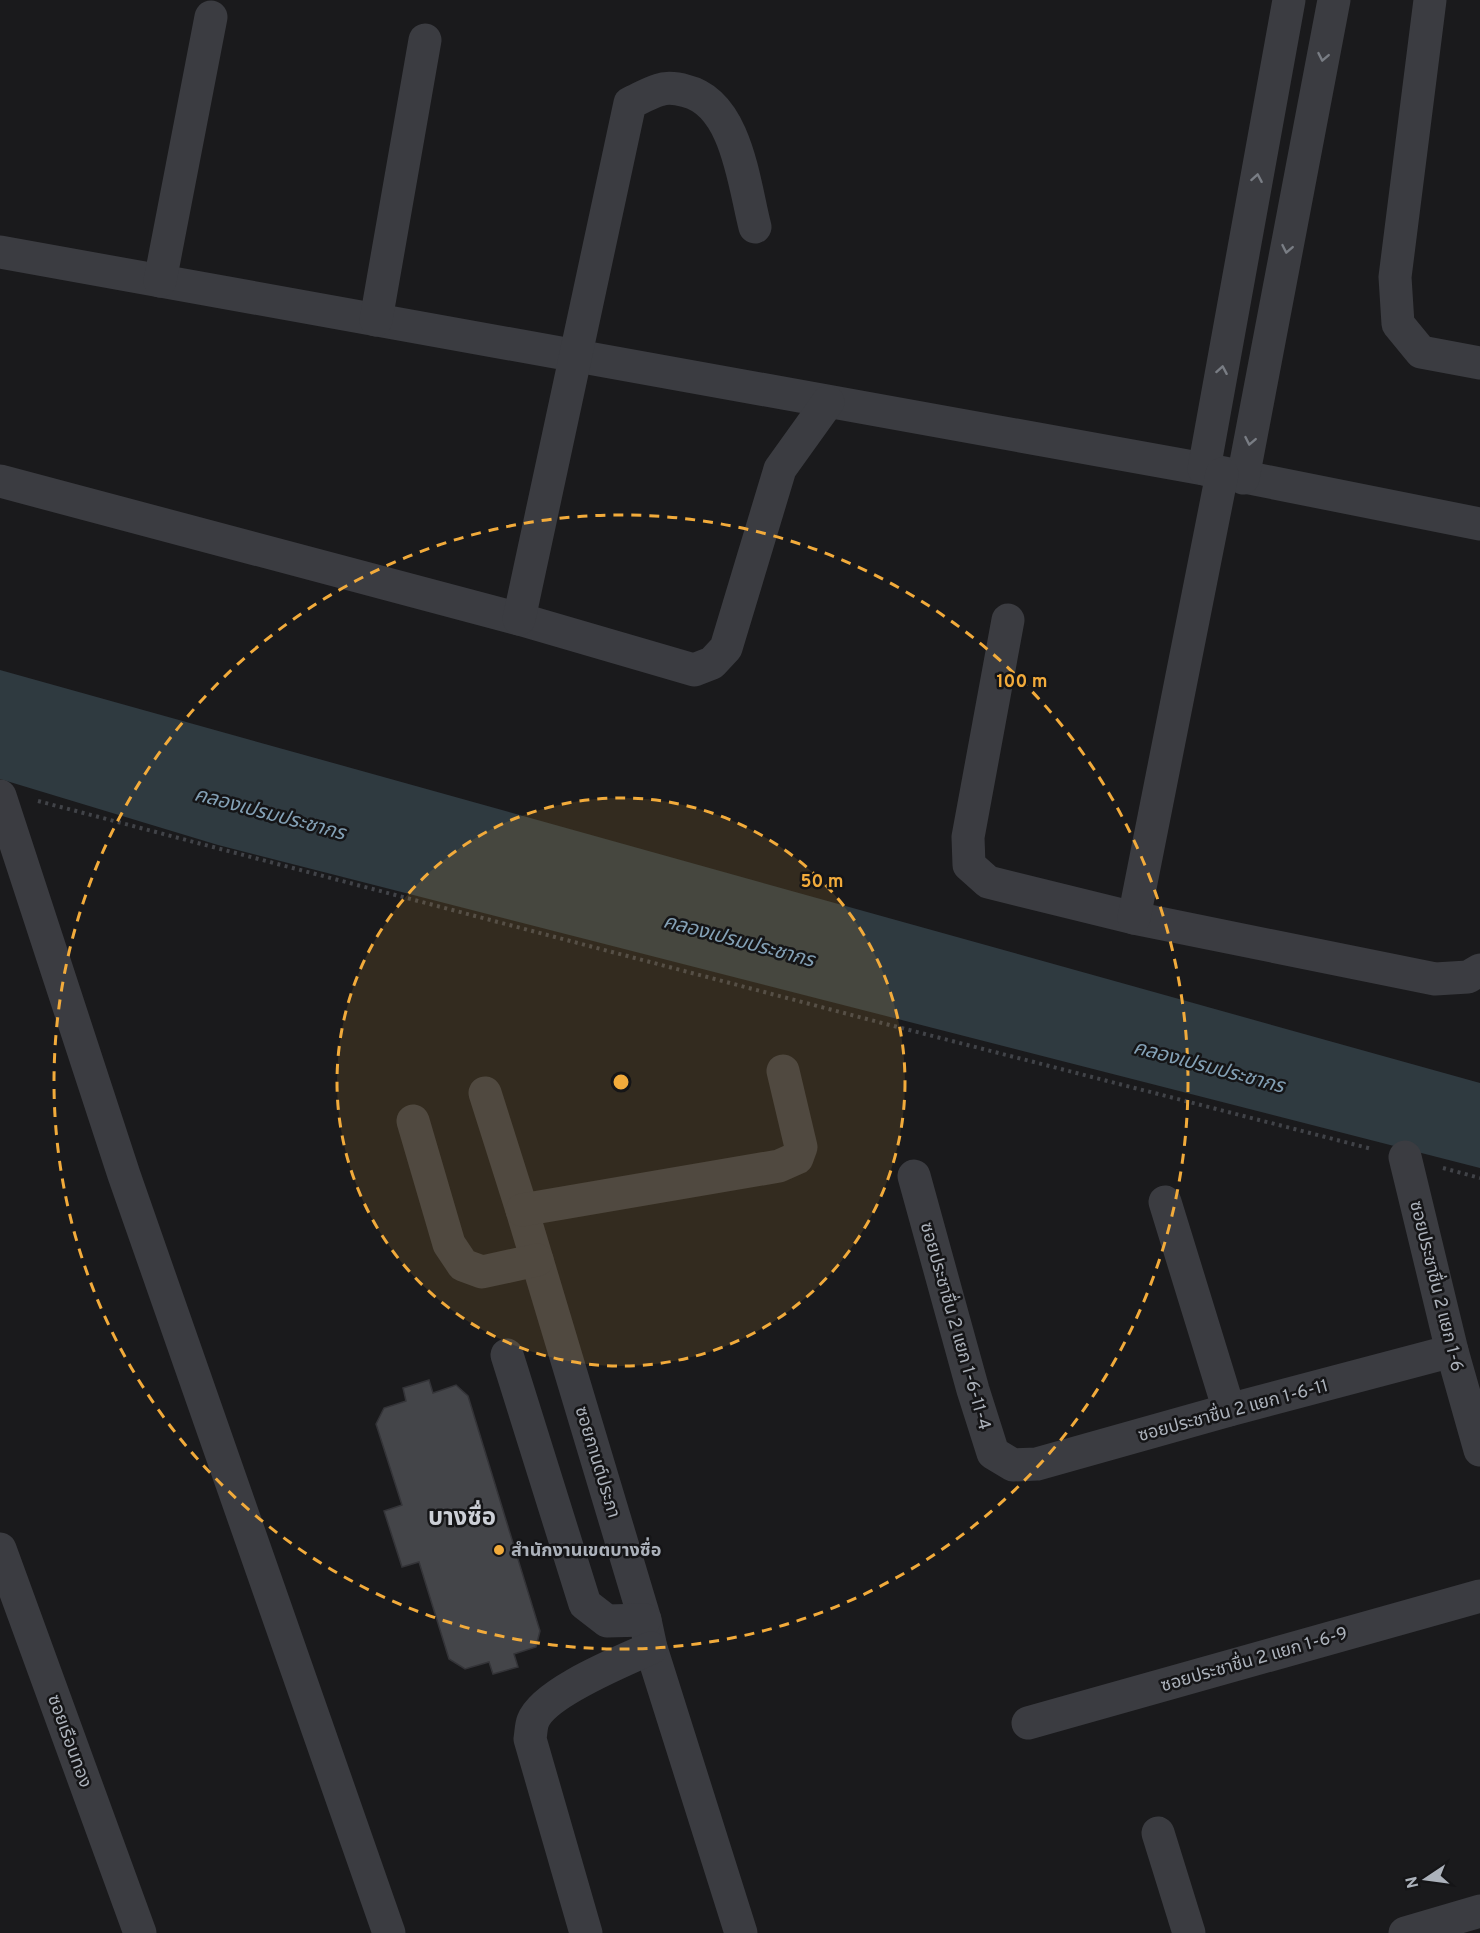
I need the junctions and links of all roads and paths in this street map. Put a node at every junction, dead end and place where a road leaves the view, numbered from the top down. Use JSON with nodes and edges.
{"nodes":[{"id":1,"x":1289,"y":0,"type":"edge"},
{"id":2,"x":1334,"y":0,"type":"edge"},
{"id":3,"x":1430,"y":0,"type":"edge"},
{"id":4,"x":211,"y":16,"type":"dead end"},
{"id":5,"x":425,"y":40,"type":"dead end"},
{"id":6,"x":755,"y":227,"type":"dead end"},
{"id":7,"x":0,"y":252,"type":"edge"},
{"id":8,"x":159,"y":281,"type":"junction"},
{"id":9,"x":376,"y":320,"type":"junction"},
{"id":10,"x":577,"y":356,"type":"junction"},
{"id":11,"x":1480,"y":363,"type":"edge"},
{"id":12,"x":828,"y":402,"type":"junction"},
{"id":13,"x":1223,"y":473,"type":"junction"},
{"id":14,"x":0,"y":481,"type":"edge"},
{"id":15,"x":1480,"y":524,"type":"edge"},
{"id":16,"x":519,"y":619,"type":"junction"},
{"id":17,"x":1008,"y":620,"type":"dead end"},
{"id":18,"x":0,"y":796,"type":"edge"},
{"id":19,"x":35,"y":801,"type":"dead end"},
{"id":20,"x":1134,"y":918,"type":"junction"},
{"id":21,"x":1480,"y":970,"type":"edge"},
{"id":22,"x":783,"y":1071,"type":"dead end"},
{"id":23,"x":485,"y":1094,"type":"dead end"},
{"id":24,"x":413,"y":1121,"type":"dead end"},
{"id":25,"x":1405,"y":1157,"type":"junction"},
{"id":26,"x":914,"y":1176,"type":"dead end"},
{"id":27,"x":1480,"y":1178,"type":"edge"},
{"id":28,"x":1165,"y":1202,"type":"dead end"},
{"id":29,"x":522,"y":1209,"type":"junction"},
{"id":30,"x":537,"y":1260,"type":"junction"},
{"id":31,"x":1452,"y":1351,"type":"junction"},
{"id":32,"x":507,"y":1355,"type":"dead end"},
{"id":33,"x":1229,"y":1410,"type":"junction"},
{"id":34,"x":1480,"y":1450,"type":"edge"},
{"id":35,"x":1013,"y":1465,"type":"joint"},
{"id":36,"x":0,"y":1549,"type":"edge"},
{"id":37,"x":1480,"y":1596,"type":"edge"},
{"id":38,"x":648,"y":1634,"type":"junction"},
{"id":39,"x":1028,"y":1723,"type":"dead end"},
{"id":40,"x":1158,"y":1833,"type":"dead end"},
{"id":41,"x":1480,"y":1911,"type":"edge"},
{"id":42,"x":140,"y":1933,"type":"edge"},
{"id":43,"x":389,"y":1933,"type":"edge"},
{"id":44,"x":586,"y":1933,"type":"edge"},
{"id":45,"x":741,"y":1933,"type":"edge"},
{"id":46,"x":1189,"y":1933,"type":"edge"},
{"id":47,"x":1405,"y":1933,"type":"edge"}],
"edges":[{"from":13,"to":1,"type":"street","one_way":true},
{"from":2,"to":13,"type":"street","one_way":true},
{"from":3,"to":11,"type":"street"},
{"from":4,"to":8,"type":"street"},
{"from":5,"to":9,"type":"street"},
{"from":6,"to":10,"type":"street"},
{"from":7,"to":8,"type":"street"},
{"from":8,"to":9,"type":"street"},
{"from":9,"to":10,"type":"street"},
{"from":10,"to":12,"type":"street"},
{"from":10,"to":16,"type":"street"},
{"from":12,"to":13,"type":"street"},
{"from":12,"to":16,"type":"street"},
{"from":13,"to":15,"type":"street"},
{"from":13,"to":20,"type":"street"},
{"from":14,"to":16,"type":"street"},
{"from":17,"to":20,"type":"street"},
{"from":18,"to":43,"type":"street"},
{"from":19,"to":25,"type":"path"},
{"from":20,"to":21,"type":"street"},
{"from":22,"to":29,"type":"street"},
{"from":23,"to":29,"type":"street","name":"ซอยกานต์ประภา"},
{"from":24,"to":30,"type":"street"},
{"from":25,"to":27,"type":"path"},
{"from":25,"to":31,"type":"street","name":"ซอยประชาชื่น 2 แยก 1-6"},
{"from":26,"to":35,"type":"street","name":"ซอยประชาชื่น 2 แยก 1-6-11-4"},
{"from":28,"to":33,"type":"street"},
{"from":29,"to":30,"type":"street","name":"ซอยกานต์ประภา"},
{"from":30,"to":38,"type":"street","name":"ซอยกานต์ประภา"},
{"from":31,"to":33,"type":"street","name":"ซอยประชาชื่น 2 แยก 1-6-11"},
{"from":31,"to":34,"type":"street","name":"ซอยประชาชื่น 2 แยก 1-6"},
{"from":32,"to":38,"type":"street"},
{"from":33,"to":35,"type":"street","name":"ซอยประชาชื่น 2 แยก 1-6-11"},
{"from":36,"to":42,"type":"street","name":"ซอยเรือนทอง"},
{"from":37,"to":39,"type":"street","name":"ซอยประชาชื่น 2 แยก 1-6-9"},
{"from":38,"to":44,"type":"street"},
{"from":38,"to":45,"type":"street","name":"ซอยกานต์ประภา"},
{"from":40,"to":46,"type":"street"},
{"from":41,"to":47,"type":"street"}]}
